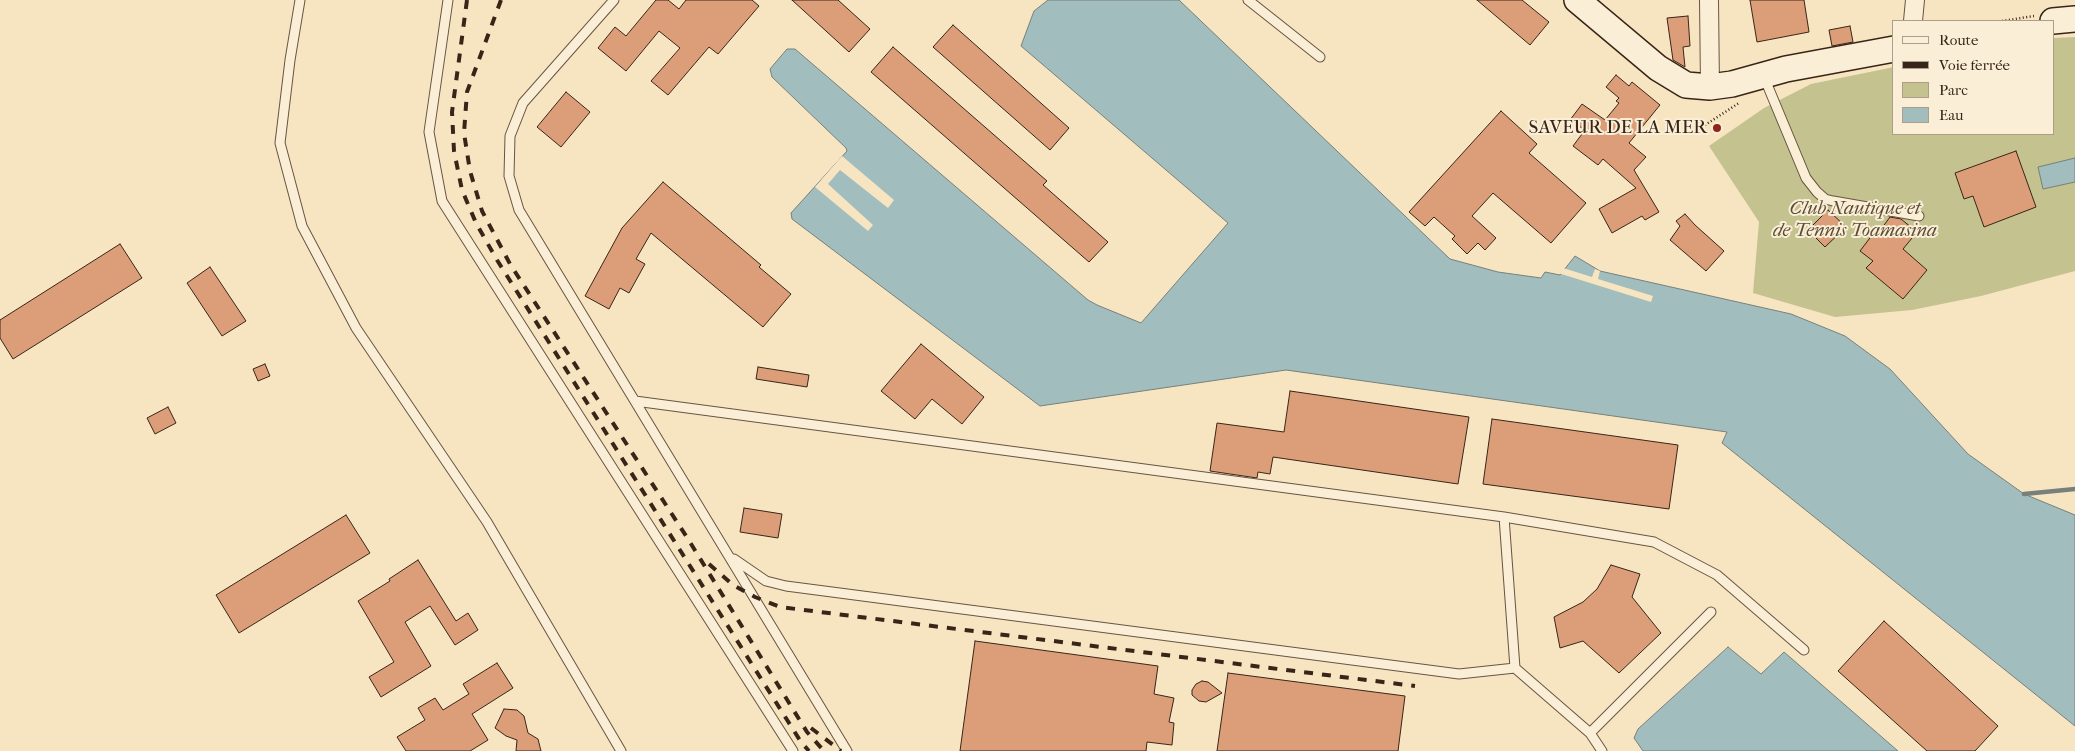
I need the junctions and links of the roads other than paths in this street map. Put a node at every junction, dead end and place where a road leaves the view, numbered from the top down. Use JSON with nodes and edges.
{"nodes":[{"id":1,"x":300,"y":0,"type":"edge"},
{"id":2,"x":448,"y":0,"type":"edge"},
{"id":3,"x":614,"y":0,"type":"edge"},
{"id":4,"x":1248,"y":0,"type":"edge"},
{"id":5,"x":1577,"y":0,"type":"edge"},
{"id":6,"x":1709,"y":0,"type":"edge"},
{"id":7,"x":1915,"y":0,"type":"edge"},
{"id":8,"x":2075,"y":19,"type":"edge"},
{"id":9,"x":1914,"y":20,"type":"edge"},
{"id":10,"x":2055,"y":21,"type":"edge"},
{"id":11,"x":1892,"y":49,"type":"edge"},
{"id":12,"x":1320,"y":57,"type":"dead end"},
{"id":13,"x":1763,"y":75,"type":"junction"},
{"id":14,"x":1710,"y":87,"type":"junction"},
{"id":15,"x":1919,"y":216,"type":"dead end"},
{"id":16,"x":636,"y":401,"type":"junction"},
{"id":17,"x":1504,"y":517,"type":"junction"},
{"id":18,"x":729,"y":556,"type":"junction"},
{"id":19,"x":1711,"y":612,"type":"dead end"},
{"id":20,"x":1804,"y":650,"type":"dead end"},
{"id":21,"x":1515,"y":668,"type":"junction"},
{"id":22,"x":1590,"y":732,"type":"junction"},
{"id":23,"x":621,"y":751,"type":"edge"},
{"id":24,"x":793,"y":751,"type":"edge"},
{"id":25,"x":847,"y":751,"type":"edge"},
{"id":26,"x":1602,"y":751,"type":"edge"}],
"edges":[{"from":1,"to":23,"type":"lane"},
{"from":2,"to":24,"type":"lane"},
{"from":3,"to":16,"type":"lane"},
{"from":4,"to":12,"type":"lane"},
{"from":5,"to":14,"type":"main road"},
{"from":6,"to":14,"type":"street"},
{"from":7,"to":9,"type":"street"},
{"from":8,"to":10,"type":"main road"},
{"from":11,"to":13,"type":"main road"},
{"from":13,"to":14,"type":"main road"},
{"from":13,"to":15,"type":"lane"},
{"from":16,"to":17,"type":"lane"},
{"from":16,"to":18,"type":"lane"},
{"from":17,"to":20,"type":"lane"},
{"from":17,"to":21,"type":"lane"},
{"from":18,"to":21,"type":"lane"},
{"from":18,"to":25,"type":"lane"},
{"from":19,"to":22,"type":"lane"},
{"from":21,"to":22,"type":"lane"},
{"from":22,"to":26,"type":"lane"}]}
